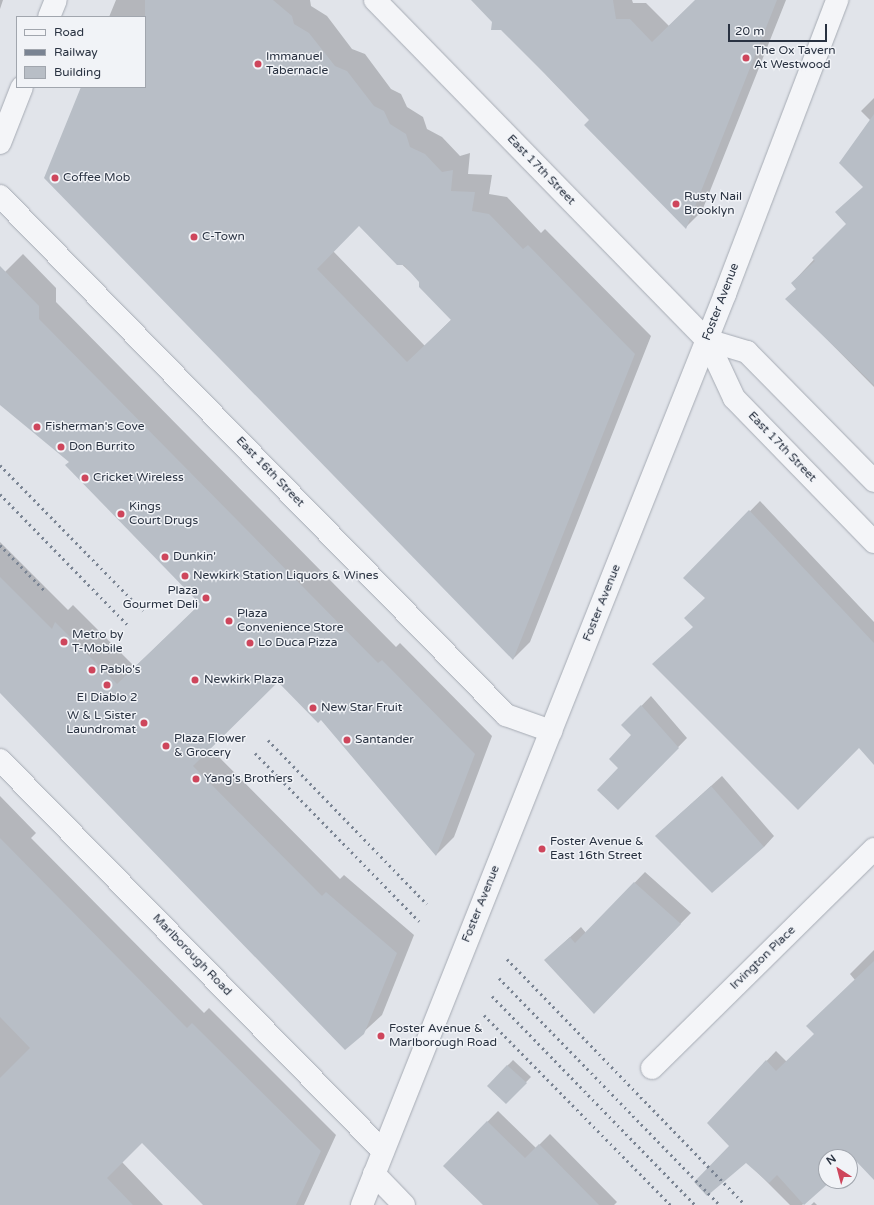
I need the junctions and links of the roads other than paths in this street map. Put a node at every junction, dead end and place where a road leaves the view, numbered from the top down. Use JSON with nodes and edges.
{"nodes":[{"id":1,"x":56,"y":0,"type":"edge"},
{"id":2,"x":375,"y":0,"type":"edge"},
{"id":3,"x":837,"y":0,"type":"edge"},
{"id":4,"x":49,"y":16,"type":"edge"},
{"id":5,"x":22,"y":88,"type":"edge"},
{"id":6,"x":0,"y":143,"type":"edge"},
{"id":7,"x":0,"y":196,"type":"edge"},
{"id":8,"x":707,"y":340,"type":"junction"},
{"id":9,"x":874,"y":481,"type":"edge"},
{"id":10,"x":874,"y":542,"type":"edge"},
{"id":11,"x":551,"y":731,"type":"junction"},
{"id":12,"x":0,"y":760,"type":"edge"},
{"id":13,"x":874,"y":849,"type":"edge"},
{"id":14,"x":652,"y":1068,"type":"dead end"},
{"id":15,"x":383,"y":1151,"type":"junction"},
{"id":16,"x":374,"y":1174,"type":"junction"},
{"id":17,"x":362,"y":1205,"type":"edge"},
{"id":18,"x":404,"y":1205,"type":"edge"}],
"edges":[{"from":1,"to":4,"type":"street"},
{"from":2,"to":8,"type":"street","name":"East 17th Street"},
{"from":3,"to":8,"type":"street","name":"Foster Avenue"},
{"from":5,"to":6,"type":"street"},
{"from":7,"to":11,"type":"street","name":"East 16th Street"},
{"from":8,"to":9,"type":"street","name":"East 17th Street"},
{"from":8,"to":10,"type":"street","name":"East 17th Street"},
{"from":8,"to":11,"type":"street","name":"Foster Avenue"},
{"from":11,"to":15,"type":"street","name":"Foster Avenue"},
{"from":12,"to":15,"type":"street","name":"Marlborough Road"},
{"from":13,"to":14,"type":"street","name":"Irvington Place"},
{"from":15,"to":16,"type":"street","name":"Foster Avenue"},
{"from":16,"to":17,"type":"street","name":"Foster Avenue"},
{"from":16,"to":18,"type":"street"}]}
